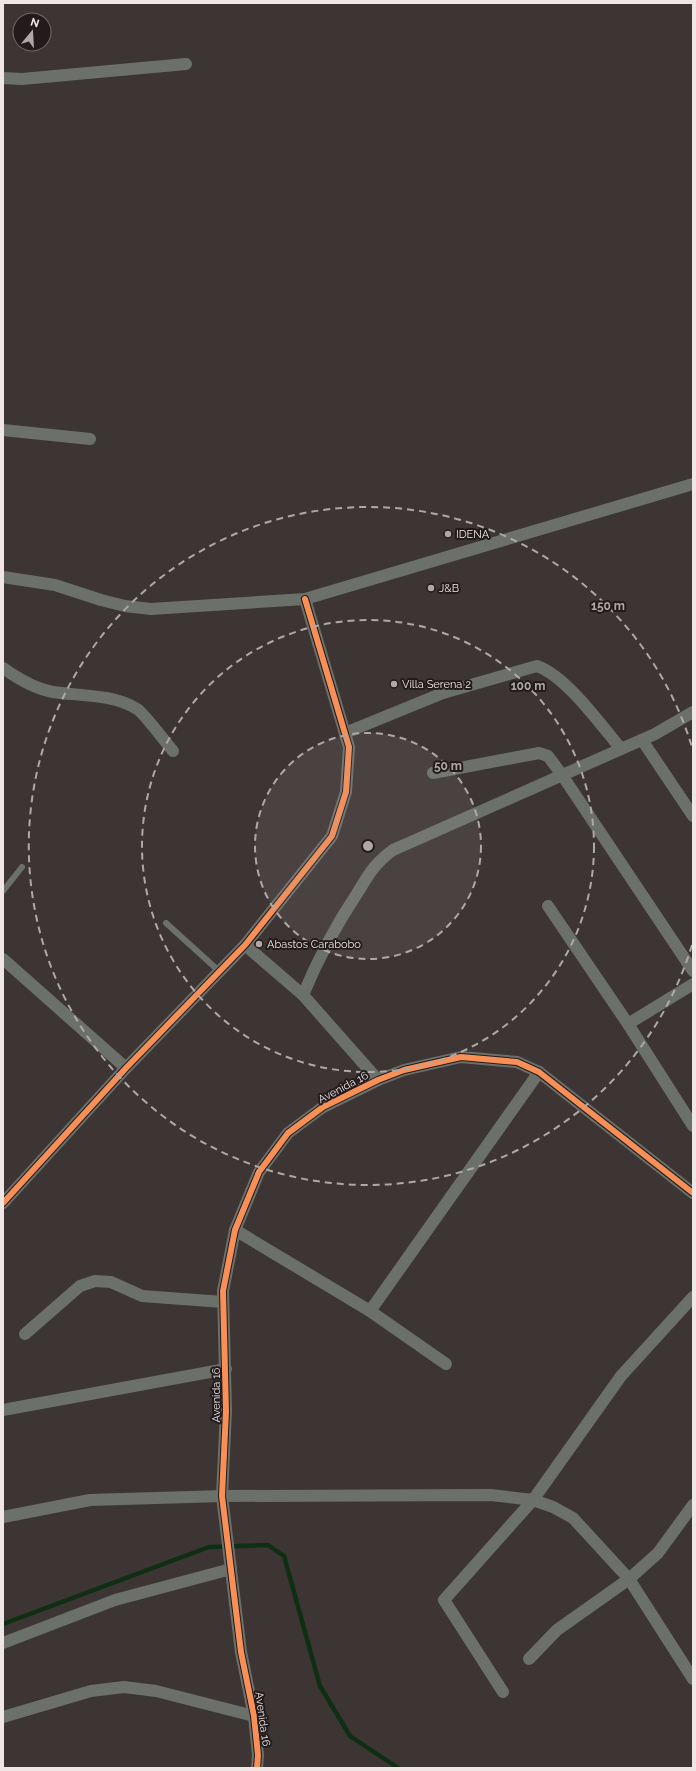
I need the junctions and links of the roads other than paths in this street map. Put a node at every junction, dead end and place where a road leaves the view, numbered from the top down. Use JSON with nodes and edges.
{"nodes":[{"id":1,"x":186,"y":64,"type":"dead end"},
{"id":2,"x":3,"y":78,"type":"edge"},
{"id":3,"x":3,"y":430,"type":"edge"},
{"id":4,"x":90,"y":439,"type":"dead end"},
{"id":5,"x":693,"y":484,"type":"edge"},
{"id":6,"x":3,"y":577,"type":"edge"},
{"id":7,"x":305,"y":599,"type":"junction"},
{"id":8,"x":3,"y":668,"type":"edge"},
{"id":9,"x":693,"y":712,"type":"edge"},
{"id":10,"x":345,"y":733,"type":"junction"},
{"id":11,"x":642,"y":740,"type":"junction"},
{"id":12,"x":621,"y":749,"type":"junction"},
{"id":13,"x":173,"y":751,"type":"dead end"},
{"id":14,"x":433,"y":773,"type":"dead end"},
{"id":15,"x":562,"y":775,"type":"junction"},
{"id":16,"x":693,"y":816,"type":"edge"},
{"id":17,"x":22,"y":867,"type":"dead end"},
{"id":18,"x":3,"y":891,"type":"edge"},
{"id":19,"x":548,"y":906,"type":"dead end"},
{"id":20,"x":166,"y":923,"type":"dead end"},
{"id":21,"x":245,"y":945,"type":"junction"},
{"id":22,"x":3,"y":959,"type":"edge"},
{"id":23,"x":220,"y":971,"type":"junction"},
{"id":24,"x":693,"y":971,"type":"edge"},
{"id":25,"x":693,"y":984,"type":"edge"},
{"id":26,"x":303,"y":995,"type":"junction"},
{"id":27,"x":628,"y":1024,"type":"junction"},
{"id":28,"x":126,"y":1068,"type":"junction"},
{"id":29,"x":540,"y":1072,"type":"junction"},
{"id":30,"x":378,"y":1080,"type":"junction"},
{"id":31,"x":693,"y":1126,"type":"edge"},
{"id":32,"x":693,"y":1193,"type":"edge"},
{"id":33,"x":3,"y":1203,"type":"edge"},
{"id":34,"x":235,"y":1230,"type":"junction"},
{"id":35,"x":693,"y":1297,"type":"edge"},
{"id":36,"x":223,"y":1302,"type":"junction"},
{"id":37,"x":370,"y":1311,"type":"junction"},
{"id":38,"x":25,"y":1334,"type":"dead end"},
{"id":39,"x":446,"y":1364,"type":"dead end"},
{"id":40,"x":226,"y":1369,"type":"junction"},
{"id":41,"x":3,"y":1410,"type":"edge"},
{"id":42,"x":222,"y":1496,"type":"junction"},
{"id":43,"x":533,"y":1500,"type":"junction"},
{"id":44,"x":693,"y":1505,"type":"edge"},
{"id":45,"x":3,"y":1517,"type":"edge"},
{"id":46,"x":231,"y":1569,"type":"junction"},
{"id":47,"x":629,"y":1579,"type":"junction"},
{"id":48,"x":3,"y":1643,"type":"edge"},
{"id":49,"x":529,"y":1659,"type":"dead end"},
{"id":50,"x":693,"y":1680,"type":"edge"},
{"id":51,"x":503,"y":1692,"type":"dead end"},
{"id":52,"x":254,"y":1716,"type":"junction"},
{"id":53,"x":3,"y":1717,"type":"edge"},
{"id":54,"x":257,"y":1768,"type":"edge"}],
"edges":[{"from":1,"to":2,"type":"street"},
{"from":3,"to":4,"type":"street"},
{"from":5,"to":7,"type":"street"},
{"from":6,"to":7,"type":"street"},
{"from":7,"to":10,"type":"street"},
{"from":8,"to":13,"type":"street"},
{"from":9,"to":11,"type":"street"},
{"from":10,"to":12,"type":"street"},
{"from":10,"to":21,"type":"street"},
{"from":11,"to":12,"type":"street"},
{"from":11,"to":16,"type":"street"},
{"from":12,"to":15,"type":"street"},
{"from":14,"to":15,"type":"street"},
{"from":15,"to":24,"type":"street"},
{"from":15,"to":26,"type":"street"},
{"from":17,"to":18,"type":"lane"},
{"from":19,"to":27,"type":"street"},
{"from":20,"to":23,"type":"lane"},
{"from":21,"to":23,"type":"street"},
{"from":21,"to":26,"type":"street"},
{"from":22,"to":28,"type":"street"},
{"from":23,"to":28,"type":"street"},
{"from":25,"to":27,"type":"street"},
{"from":26,"to":30,"type":"street"},
{"from":27,"to":31,"type":"street"},
{"from":28,"to":33,"type":"street"},
{"from":29,"to":30,"type":"street","name":"Avenida 16"},
{"from":29,"to":32,"type":"street","name":"Avenida 16"},
{"from":29,"to":37,"type":"street"},
{"from":30,"to":34,"type":"street","name":"Avenida 16"},
{"from":34,"to":36,"type":"street","name":"Avenida 16"},
{"from":34,"to":37,"type":"street"},
{"from":35,"to":43,"type":"street"},
{"from":36,"to":38,"type":"street"},
{"from":36,"to":40,"type":"street","name":"Avenida 16"},
{"from":37,"to":39,"type":"street"},
{"from":40,"to":41,"type":"street"},
{"from":40,"to":42,"type":"street","name":"Avenida 16"},
{"from":42,"to":43,"type":"street"},
{"from":42,"to":45,"type":"street"},
{"from":42,"to":46,"type":"street","name":"Avenida 16"},
{"from":43,"to":47,"type":"street"},
{"from":43,"to":51,"type":"street"},
{"from":44,"to":47,"type":"street"},
{"from":46,"to":48,"type":"street"},
{"from":46,"to":52,"type":"street","name":"Avenida 16"},
{"from":47,"to":49,"type":"street"},
{"from":47,"to":50,"type":"street"},
{"from":52,"to":53,"type":"street"},
{"from":52,"to":54,"type":"street","name":"Avenida 16"}]}
